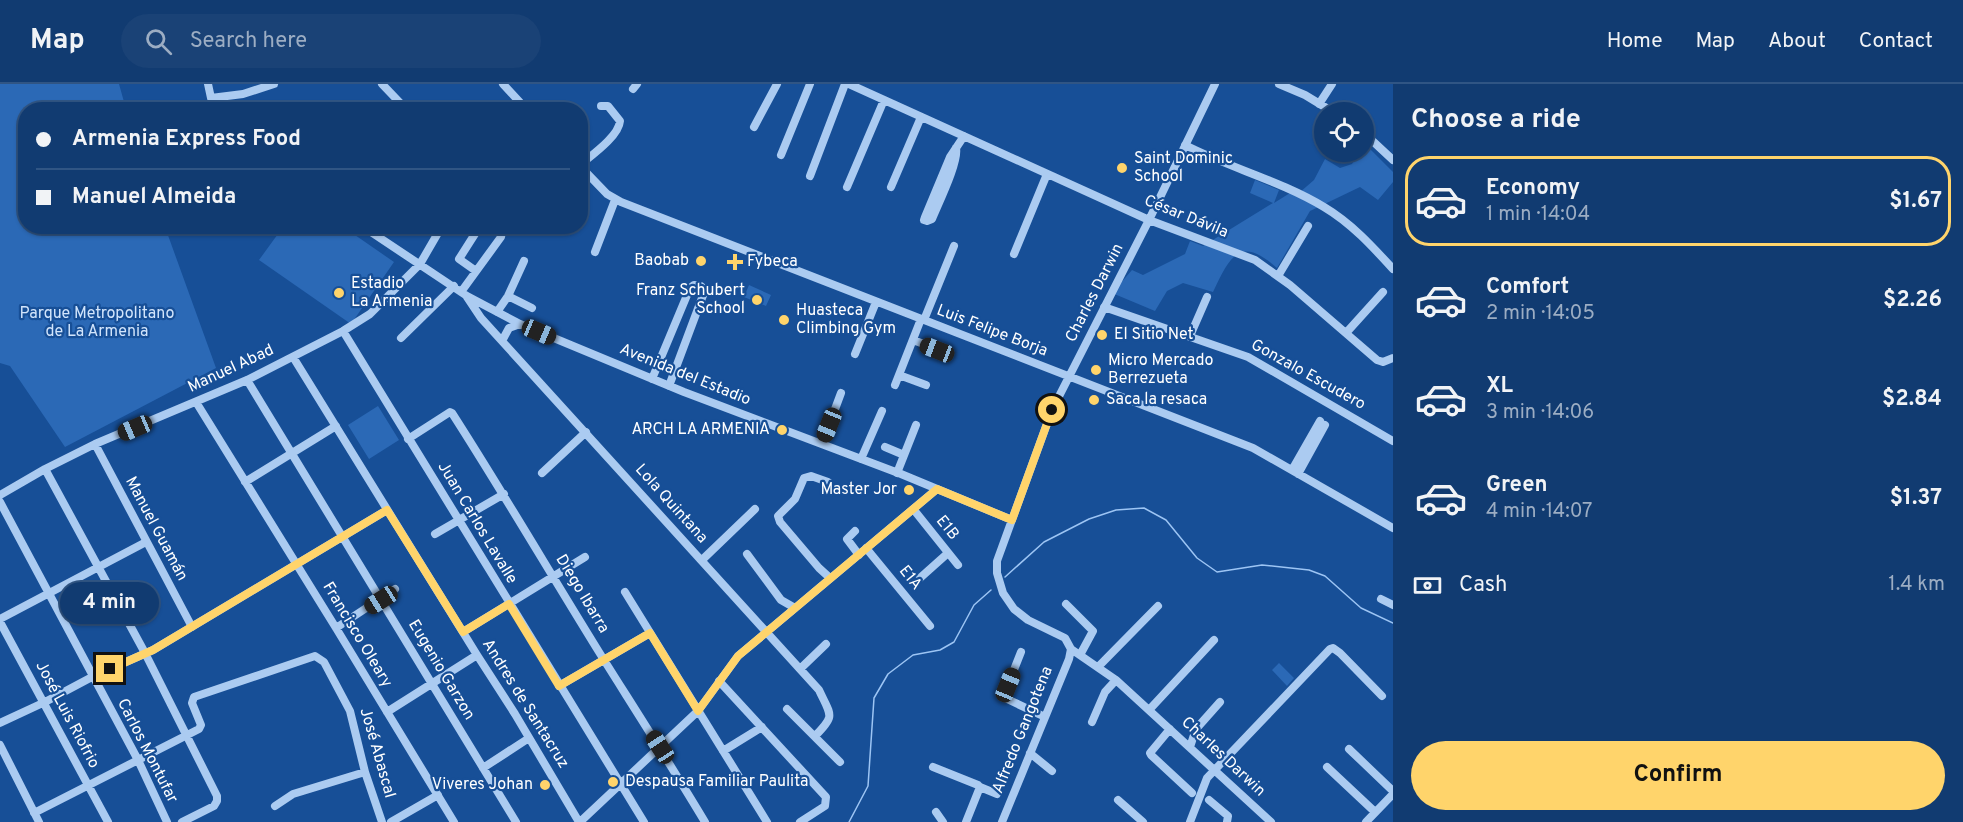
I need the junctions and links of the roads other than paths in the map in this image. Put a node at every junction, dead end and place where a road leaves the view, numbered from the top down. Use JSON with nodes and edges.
{"nodes":[{"id":1,"x":208,"y":84,"type":"edge"},
{"id":2,"x":274,"y":84,"type":"edge"},
{"id":3,"x":382,"y":84,"type":"edge"},
{"id":4,"x":503,"y":84,"type":"edge"},
{"id":5,"x":777,"y":84,"type":"edge"},
{"id":6,"x":810,"y":84,"type":"edge"},
{"id":7,"x":847,"y":84,"type":"edge"},
{"id":8,"x":1215,"y":84,"type":"edge"},
{"id":9,"x":1279,"y":84,"type":"edge"},
{"id":10,"x":1332,"y":84,"type":"edge"},
{"id":11,"x":211,"y":98,"type":"junction"},
{"id":12,"x":884,"y":100,"type":"junction"},
{"id":13,"x":213,"y":102,"type":"edge"},
{"id":14,"x":399,"y":102,"type":"edge"},
{"id":15,"x":520,"y":102,"type":"edge"},
{"id":16,"x":1316,"y":102,"type":"edge"},
{"id":17,"x":1320,"y":102,"type":"edge"},
{"id":18,"x":601,"y":106,"type":"dead end"},
{"id":19,"x":921,"y":117,"type":"junction"},
{"id":20,"x":754,"y":127,"type":"dead end"},
{"id":21,"x":964,"y":136,"type":"junction"},
{"id":22,"x":1374,"y":142,"type":"edge"},
{"id":23,"x":1185,"y":145,"type":"junction"},
{"id":24,"x":956,"y":148,"type":"junction"},
{"id":25,"x":782,"y":155,"type":"dead end"},
{"id":26,"x":588,"y":159,"type":"edge"},
{"id":27,"x":1393,"y":159,"type":"edge"},
{"id":28,"x":588,"y":174,"type":"edge"},
{"id":29,"x":1047,"y":174,"type":"junction"},
{"id":30,"x":810,"y":176,"type":"dead end"},
{"id":31,"x":847,"y":187,"type":"dead end"},
{"id":32,"x":891,"y":187,"type":"dead end"},
{"id":33,"x":615,"y":200,"type":"junction"},
{"id":34,"x":1149,"y":220,"type":"junction"},
{"id":35,"x":1308,"y":226,"type":"dead end"},
{"id":36,"x":374,"y":234,"type":"edge"},
{"id":37,"x":437,"y":234,"type":"edge"},
{"id":38,"x":475,"y":234,"type":"edge"},
{"id":39,"x":502,"y":234,"type":"edge"},
{"id":40,"x":954,"y":246,"type":"dead end"},
{"id":41,"x":596,"y":252,"type":"dead end"},
{"id":42,"x":1014,"y":254,"type":"dead end"},
{"id":43,"x":524,"y":261,"type":"dead end"},
{"id":44,"x":420,"y":264,"type":"junction"},
{"id":45,"x":1393,"y":269,"type":"edge"},
{"id":46,"x":476,"y":272,"type":"junction"},
{"id":47,"x":1278,"y":276,"type":"junction"},
{"id":48,"x":461,"y":292,"type":"junction"},
{"id":49,"x":1383,"y":292,"type":"dead end"},
{"id":50,"x":508,"y":296,"type":"junction"},
{"id":51,"x":1207,"y":297,"type":"dead end"},
{"id":52,"x":876,"y":302,"type":"junction"},
{"id":53,"x":1104,"y":307,"type":"junction"},
{"id":54,"x":532,"y":308,"type":"dead end"},
{"id":55,"x":497,"y":312,"type":"junction"},
{"id":56,"x":922,"y":320,"type":"junction"},
{"id":57,"x":520,"y":324,"type":"junction"},
{"id":58,"x":343,"y":331,"type":"junction"},
{"id":59,"x":1346,"y":333,"type":"junction"},
{"id":60,"x":1190,"y":336,"type":"junction"},
{"id":61,"x":401,"y":338,"type":"dead end"},
{"id":62,"x":913,"y":340,"type":"junction"},
{"id":63,"x":502,"y":341,"type":"junction"},
{"id":64,"x":937,"y":350,"type":"dead end"},
{"id":65,"x":855,"y":354,"type":"dead end"},
{"id":66,"x":293,"y":357,"type":"junction"},
{"id":67,"x":1393,"y":358,"type":"edge"},
{"id":68,"x":899,"y":375,"type":"junction"},
{"id":69,"x":1069,"y":376,"type":"junction"},
{"id":70,"x":652,"y":379,"type":"junction"},
{"id":71,"x":247,"y":380,"type":"junction"},
{"id":72,"x":895,"y":385,"type":"dead end"},
{"id":73,"x":926,"y":385,"type":"dead end"},
{"id":74,"x":669,"y":386,"type":"junction"},
{"id":75,"x":841,"y":393,"type":"dead end"},
{"id":76,"x":196,"y":402,"type":"junction"},
{"id":77,"x":882,"y":411,"type":"dead end"},
{"id":78,"x":1323,"y":423,"type":"dead end"},
{"id":79,"x":916,"y":425,"type":"dead end"},
{"id":80,"x":336,"y":426,"type":"junction"},
{"id":81,"x":586,"y":432,"type":"junction"},
{"id":82,"x":408,"y":439,"type":"junction"},
{"id":83,"x":1393,"y":441,"type":"edge"},
{"id":84,"x":95,"y":444,"type":"junction"},
{"id":85,"x":822,"y":444,"type":"junction"},
{"id":86,"x":885,"y":447,"type":"dead end"},
{"id":87,"x":291,"y":453,"type":"junction"},
{"id":88,"x":904,"y":455,"type":"junction"},
{"id":89,"x":861,"y":459,"type":"junction"},
{"id":90,"x":45,"y":469,"type":"junction"},
{"id":91,"x":1295,"y":472,"type":"junction"},
{"id":92,"x":542,"y":473,"type":"dead end"},
{"id":93,"x":897,"y":473,"type":"junction"},
{"id":94,"x":245,"y":482,"type":"junction"},
{"id":95,"x":828,"y":482,"type":"dead end"},
{"id":96,"x":937,"y":489,"type":"junction"},
{"id":97,"x":504,"y":494,"type":"junction"},
{"id":98,"x":0,"y":495,"type":"edge"},
{"id":99,"x":0,"y":502,"type":"edge"},
{"id":100,"x":755,"y":509,"type":"dead end"},
{"id":101,"x":387,"y":510,"type":"junction"},
{"id":102,"x":914,"y":510,"type":"junction"},
{"id":103,"x":459,"y":520,"type":"junction"},
{"id":104,"x":1012,"y":520,"type":"junction"},
{"id":105,"x":1393,"y":528,"type":"edge"},
{"id":106,"x":855,"y":531,"type":"dead end"},
{"id":107,"x":435,"y":534,"type":"dead end"},
{"id":108,"x":343,"y":536,"type":"junction"},
{"id":109,"x":146,"y":542,"type":"junction"},
{"id":110,"x":866,"y":548,"type":"junction"},
{"id":111,"x":948,"y":553,"type":"junction"},
{"id":112,"x":747,"y":554,"type":"dead end"},
{"id":113,"x":858,"y":555,"type":"junction"},
{"id":114,"x":585,"y":557,"type":"dead end"},
{"id":115,"x":702,"y":560,"type":"junction"},
{"id":116,"x":297,"y":564,"type":"junction"},
{"id":117,"x":958,"y":565,"type":"dead end"},
{"id":118,"x":99,"y":567,"type":"junction"},
{"id":119,"x":554,"y":577,"type":"junction"},
{"id":120,"x":830,"y":578,"type":"junction"},
{"id":121,"x":920,"y":578,"type":"dead end"},
{"id":122,"x":396,"y":589,"type":"dead end"},
{"id":123,"x":625,"y":592,"type":"dead end"},
{"id":124,"x":49,"y":593,"type":"junction"},
{"id":125,"x":1381,"y":599,"type":"dead end"},
{"id":126,"x":381,"y":600,"type":"junction"},
{"id":127,"x":509,"y":604,"type":"junction"},
{"id":128,"x":1066,"y":604,"type":"dead end"},
{"id":129,"x":1393,"y":605,"type":"edge"},
{"id":130,"x":1158,"y":606,"type":"dead end"},
{"id":131,"x":795,"y":608,"type":"junction"},
{"id":132,"x":0,"y":620,"type":"edge"},
{"id":133,"x":930,"y":626,"type":"dead end"},
{"id":134,"x":192,"y":627,"type":"junction"},
{"id":135,"x":336,"y":627,"type":"junction"},
{"id":136,"x":767,"y":631,"type":"junction"},
{"id":137,"x":463,"y":632,"type":"junction"},
{"id":138,"x":650,"y":633,"type":"junction"},
{"id":139,"x":1214,"y":640,"type":"dead end"},
{"id":140,"x":826,"y":645,"type":"dead end"},
{"id":141,"x":1071,"y":649,"type":"junction"},
{"id":142,"x":145,"y":652,"type":"junction"},
{"id":143,"x":1021,"y":652,"type":"dead end"},
{"id":144,"x":477,"y":655,"type":"junction"},
{"id":145,"x":1080,"y":655,"type":"junction"},
{"id":146,"x":604,"y":661,"type":"junction"},
{"id":147,"x":1098,"y":667,"type":"junction"},
{"id":148,"x":800,"y":669,"type":"junction"},
{"id":149,"x":92,"y":677,"type":"junction"},
{"id":150,"x":1116,"y":680,"type":"junction"},
{"id":151,"x":719,"y":681,"type":"junction"},
{"id":152,"x":432,"y":685,"type":"junction"},
{"id":153,"x":559,"y":686,"type":"junction"},
{"id":154,"x":1382,"y":696,"type":"dead end"},
{"id":155,"x":45,"y":702,"type":"junction"},
{"id":156,"x":1220,"y":702,"type":"dead end"},
{"id":157,"x":787,"y":709,"type":"dead end"},
{"id":158,"x":1149,"y":710,"type":"junction"},
{"id":159,"x":698,"y":711,"type":"junction"},
{"id":160,"x":387,"y":712,"type":"junction"},
{"id":161,"x":1045,"y":717,"type":"junction"},
{"id":162,"x":0,"y":723,"type":"edge"},
{"id":163,"x":1092,"y":723,"type":"dead end"},
{"id":164,"x":762,"y":727,"type":"junction"},
{"id":165,"x":1170,"y":729,"type":"junction"},
{"id":166,"x":187,"y":735,"type":"junction"},
{"id":167,"x":814,"y":736,"type":"junction"},
{"id":168,"x":529,"y":738,"type":"junction"},
{"id":169,"x":0,"y":745,"type":"edge"},
{"id":170,"x":660,"y":747,"type":"junction"},
{"id":171,"x":1190,"y":747,"type":"junction"},
{"id":172,"x":1349,"y":749,"type":"dead end"},
{"id":173,"x":723,"y":751,"type":"junction"},
{"id":174,"x":1030,"y":753,"type":"junction"},
{"id":175,"x":138,"y":760,"type":"junction"},
{"id":176,"x":840,"y":762,"type":"dead end"},
{"id":177,"x":933,"y":767,"type":"dead end"},
{"id":178,"x":1327,"y":767,"type":"dead end"},
{"id":179,"x":483,"y":768,"type":"junction"},
{"id":180,"x":1215,"y":769,"type":"junction"},
{"id":181,"x":1052,"y":771,"type":"dead end"},
{"id":182,"x":365,"y":772,"type":"junction"},
{"id":183,"x":621,"y":784,"type":"junction"},
{"id":184,"x":88,"y":785,"type":"junction"},
{"id":185,"x":980,"y":787,"type":"junction"},
{"id":186,"x":1393,"y":792,"type":"edge"},
{"id":187,"x":1192,"y":793,"type":"dead end"},
{"id":188,"x":998,"y":794,"type":"dead end"},
{"id":189,"x":438,"y":795,"type":"junction"},
{"id":190,"x":1118,"y":800,"type":"dead end"},
{"id":191,"x":1209,"y":800,"type":"dead end"},
{"id":192,"x":275,"y":806,"type":"dead end"},
{"id":193,"x":936,"y":812,"type":"dead end"},
{"id":194,"x":34,"y":813,"type":"junction"},
{"id":195,"x":1372,"y":818,"type":"edge"},
{"id":196,"x":380,"y":821,"type":"edge"},
{"id":197,"x":39,"y":822,"type":"edge"},
{"id":198,"x":108,"y":822,"type":"edge"},
{"id":199,"x":167,"y":822,"type":"edge"},
{"id":200,"x":182,"y":822,"type":"edge"},
{"id":201,"x":391,"y":822,"type":"edge"},
{"id":202,"x":454,"y":822,"type":"edge"},
{"id":203,"x":516,"y":822,"type":"edge"},
{"id":204,"x":580,"y":822,"type":"edge"},
{"id":205,"x":644,"y":822,"type":"edge"},
{"id":206,"x":705,"y":822,"type":"edge"},
{"id":207,"x":767,"y":822,"type":"edge"},
{"id":208,"x":800,"y":822,"type":"edge"},
{"id":209,"x":943,"y":822,"type":"edge"},
{"id":210,"x":966,"y":822,"type":"edge"},
{"id":211,"x":1002,"y":822,"type":"edge"},
{"id":212,"x":1143,"y":822,"type":"edge"},
{"id":213,"x":1190,"y":822,"type":"edge"},
{"id":214,"x":1227,"y":822,"type":"edge"},
{"id":215,"x":1270,"y":822,"type":"edge"}],
"edges":[{"from":1,"to":11,"type":"street"},
{"from":2,"to":11,"type":"street"},
{"from":3,"to":14,"type":"street"},
{"from":4,"to":15,"type":"street"},
{"from":5,"to":20,"type":"street"},
{"from":6,"to":25,"type":"street"},
{"from":7,"to":12,"type":"street","name":"César Dávila"},
{"from":7,"to":30,"type":"street"},
{"from":8,"to":23,"type":"street","name":"Charles Darwin"},
{"from":9,"to":16,"type":"street"},
{"from":10,"to":17,"type":"street"},
{"from":11,"to":13,"type":"street"},
{"from":12,"to":19,"type":"street","name":"César Dávila"},
{"from":12,"to":31,"type":"street"},
{"from":18,"to":26,"type":"street"},
{"from":19,"to":21,"type":"street","name":"César Dávila"},
{"from":19,"to":32,"type":"street"},
{"from":21,"to":24,"type":"street"},
{"from":21,"to":29,"type":"street","name":"César Dávila"},
{"from":22,"to":27,"type":"street"},
{"from":23,"to":34,"type":"street","name":"Charles Darwin"},
{"from":23,"to":45,"type":"street"},
{"from":24,"to":24,"type":"street"},
{"from":28,"to":33,"type":"street","name":"Luis Felipe Borja"},
{"from":29,"to":34,"type":"street","name":"César Dávila"},
{"from":29,"to":42,"type":"street"},
{"from":33,"to":41,"type":"street"},
{"from":33,"to":52,"type":"street","name":"Luis Felipe Borja"},
{"from":34,"to":47,"type":"street","name":"César Dávila"},
{"from":34,"to":53,"type":"street","name":"Charles Darwin"},
{"from":35,"to":47,"type":"street"},
{"from":36,"to":44,"type":"street","name":"Avenida del Estadio"},
{"from":37,"to":44,"type":"street","name":"Manuel Abad"},
{"from":38,"to":46,"type":"street"},
{"from":39,"to":46,"type":"street"},
{"from":40,"to":56,"type":"street"},
{"from":43,"to":50,"type":"street"},
{"from":44,"to":48,"type":"street","name":"Avenida del Estadio"},
{"from":44,"to":58,"type":"street","name":"Manuel Abad"},
{"from":46,"to":48,"type":"street"},
{"from":47,"to":59,"type":"street","name":"César Dávila"},
{"from":48,"to":55,"type":"street","name":"Avenida del Estadio"},
{"from":48,"to":61,"type":"street"},
{"from":48,"to":63,"type":"street","name":"Lola Quintana"},
{"from":49,"to":59,"type":"street"},
{"from":50,"to":54,"type":"street"},
{"from":50,"to":55,"type":"street"},
{"from":51,"to":60,"type":"street"},
{"from":52,"to":56,"type":"street","name":"Luis Felipe Borja"},
{"from":52,"to":65,"type":"street"},
{"from":53,"to":60,"type":"street","name":"Gonzalo Escudero"},
{"from":53,"to":69,"type":"street","name":"Charles Darwin"},
{"from":55,"to":57,"type":"street","name":"Avenida del Estadio"},
{"from":56,"to":62,"type":"street"},
{"from":56,"to":69,"type":"street","name":"Luis Felipe Borja"},
{"from":57,"to":63,"type":"street"},
{"from":57,"to":70,"type":"street","name":"Avenida del Estadio"},
{"from":58,"to":66,"type":"street","name":"Manuel Abad"},
{"from":58,"to":82,"type":"street","name":"Juan Carlos Lavalle"},
{"from":59,"to":67,"type":"street","name":"César Dávila"},
{"from":60,"to":83,"type":"street","name":"Gonzalo Escudero"},
{"from":62,"to":64,"type":"street"},
{"from":62,"to":68,"type":"street"},
{"from":63,"to":81,"type":"street","name":"Lola Quintana"},
{"from":66,"to":71,"type":"street","name":"Manuel Abad"},
{"from":66,"to":80,"type":"street","name":"Andres de Santacruz"},
{"from":68,"to":72,"type":"street"},
{"from":68,"to":73,"type":"street"},
{"from":69,"to":91,"type":"street","name":"Luis Felipe Borja"},
{"from":69,"to":104,"type":"street","name":"Charles Darwin"},
{"from":70,"to":74,"type":"street","name":"Avenida del Estadio"},
{"from":70,"to":74,"type":"street"},
{"from":71,"to":76,"type":"street","name":"Manuel Abad"},
{"from":71,"to":87,"type":"street","name":"Eugenio Garzon"},
{"from":74,"to":85,"type":"street","name":"Avenida del Estadio"},
{"from":75,"to":85,"type":"street"},
{"from":76,"to":84,"type":"street","name":"Manuel Abad"},
{"from":76,"to":94,"type":"street","name":"Francisco Oleary"},
{"from":77,"to":89,"type":"street"},
{"from":78,"to":91,"type":"street"},
{"from":79,"to":88,"type":"street"},
{"from":80,"to":87,"type":"street"},
{"from":80,"to":101,"type":"street","name":"Andres de Santacruz"},
{"from":81,"to":92,"type":"street"},
{"from":81,"to":115,"type":"street","name":"Lola Quintana"},
{"from":82,"to":97,"type":"street","name":"Diego Ibarra"},
{"from":82,"to":103,"type":"street","name":"Juan Carlos Lavalle"},
{"from":84,"to":90,"type":"street","name":"Manuel Abad"},
{"from":84,"to":109,"type":"street","name":"Manuel Guamán"},
{"from":85,"to":89,"type":"street","name":"Avenida del Estadio"},
{"from":86,"to":88,"type":"street"},
{"from":87,"to":94,"type":"street"},
{"from":87,"to":108,"type":"street","name":"Eugenio Garzon"},
{"from":88,"to":93,"type":"street"},
{"from":89,"to":93,"type":"street","name":"Avenida del Estadio"},
{"from":90,"to":98,"type":"street","name":"Manuel Abad"},
{"from":90,"to":118,"type":"street"},
{"from":91,"to":105,"type":"street","name":"Luis Felipe Borja"},
{"from":93,"to":96,"type":"street","name":"Avenida del Estadio"},
{"from":94,"to":116,"type":"street","name":"Francisco Oleary"},
{"from":95,"to":120,"type":"street"},
{"from":96,"to":102,"type":"street"},
{"from":96,"to":104,"type":"street","name":"Avenida del Estadio"},
{"from":97,"to":103,"type":"street"},
{"from":97,"to":119,"type":"street","name":"Diego Ibarra"},
{"from":99,"to":124,"type":"street","name":"Carlos Montufar"},
{"from":100,"to":115,"type":"street"},
{"from":101,"to":108,"type":"street"},
{"from":101,"to":137,"type":"street","name":"Andres de Santacruz"},
{"from":102,"to":110,"type":"street"},
{"from":102,"to":111,"type":"street","name":"E1B"},
{"from":103,"to":107,"type":"street"},
{"from":103,"to":127,"type":"street","name":"Juan Carlos Lavalle"},
{"from":104,"to":141,"type":"street","name":"Charles Darwin"},
{"from":106,"to":113,"type":"street"},
{"from":108,"to":116,"type":"street"},
{"from":108,"to":126,"type":"street","name":"Eugenio Garzon"},
{"from":109,"to":118,"type":"street"},
{"from":109,"to":134,"type":"street","name":"Manuel Guamán"},
{"from":110,"to":113,"type":"street"},
{"from":110,"to":133,"type":"street","name":"E1A"},
{"from":111,"to":117,"type":"street","name":"E1B"},
{"from":111,"to":121,"type":"street"},
{"from":112,"to":131,"type":"street"},
{"from":113,"to":120,"type":"street"},
{"from":114,"to":119,"type":"street"},
{"from":115,"to":136,"type":"street","name":"Lola Quintana"},
{"from":116,"to":134,"type":"street"},
{"from":116,"to":135,"type":"street","name":"Francisco Oleary"},
{"from":118,"to":124,"type":"street"},
{"from":118,"to":142,"type":"street"},
{"from":119,"to":127,"type":"street"},
{"from":119,"to":146,"type":"street","name":"Diego Ibarra"},
{"from":120,"to":131,"type":"street"},
{"from":122,"to":126,"type":"street"},
{"from":123,"to":138,"type":"street"},
{"from":124,"to":132,"type":"street"},
{"from":124,"to":149,"type":"street","name":"Carlos Montufar"},
{"from":125,"to":129,"type":"street"},
{"from":126,"to":135,"type":"street"},
{"from":126,"to":152,"type":"street","name":"Eugenio Garzon"},
{"from":127,"to":137,"type":"street"},
{"from":127,"to":153,"type":"street","name":"Juan Carlos Lavalle"},
{"from":128,"to":145,"type":"street"},
{"from":130,"to":147,"type":"street"},
{"from":131,"to":136,"type":"street"},
{"from":132,"to":155,"type":"street","name":"José Luis Riofrio"},
{"from":134,"to":142,"type":"street"},
{"from":135,"to":160,"type":"street","name":"Francisco Oleary"},
{"from":136,"to":148,"type":"street","name":"Lola Quintana"},
{"from":136,"to":151,"type":"street"},
{"from":137,"to":144,"type":"street","name":"Andres de Santacruz"},
{"from":138,"to":146,"type":"street"},
{"from":138,"to":159,"type":"street"},
{"from":139,"to":158,"type":"street"},
{"from":140,"to":148,"type":"street"},
{"from":141,"to":145,"type":"street","name":"Charles Darwin"},
{"from":141,"to":161,"type":"street","name":"Alfredo Gangotena"},
{"from":142,"to":149,"type":"street"},
{"from":142,"to":166,"type":"street"},
{"from":143,"to":161,"type":"street"},
{"from":144,"to":152,"type":"street"},
{"from":144,"to":168,"type":"street","name":"Andres de Santacruz"},
{"from":145,"to":147,"type":"street","name":"Charles Darwin"},
{"from":146,"to":153,"type":"street"},
{"from":146,"to":170,"type":"street","name":"Diego Ibarra"},
{"from":147,"to":150,"type":"street","name":"Charles Darwin"},
{"from":148,"to":167,"type":"street","name":"Lola Quintana"},
{"from":149,"to":155,"type":"street"},
{"from":149,"to":175,"type":"street","name":"Carlos Montufar"},
{"from":150,"to":158,"type":"street","name":"Charles Darwin"},
{"from":150,"to":163,"type":"street"},
{"from":151,"to":159,"type":"street"},
{"from":151,"to":164,"type":"street"},
{"from":152,"to":160,"type":"street"},
{"from":152,"to":179,"type":"street","name":"Eugenio Garzon"},
{"from":153,"to":183,"type":"street","name":"Juan Carlos Lavalle"},
{"from":154,"to":180,"type":"street"},
{"from":155,"to":162,"type":"street"},
{"from":155,"to":184,"type":"street","name":"José Luis Riofrio"},
{"from":156,"to":171,"type":"street"},
{"from":157,"to":167,"type":"street"},
{"from":158,"to":165,"type":"street","name":"Charles Darwin"},
{"from":159,"to":170,"type":"street"},
{"from":159,"to":173,"type":"street"},
{"from":160,"to":189,"type":"street","name":"Francisco Oleary"},
{"from":161,"to":174,"type":"street","name":"Alfredo Gangotena"},
{"from":164,"to":173,"type":"street"},
{"from":164,"to":208,"type":"street"},
{"from":165,"to":171,"type":"street","name":"Charles Darwin"},
{"from":165,"to":187,"type":"street"},
{"from":166,"to":175,"type":"street"},
{"from":166,"to":182,"type":"street","name":"José Abascal"},
{"from":166,"to":200,"type":"street"},
{"from":167,"to":176,"type":"street"},
{"from":168,"to":179,"type":"street"},
{"from":168,"to":204,"type":"street","name":"Andres de Santacruz"},
{"from":169,"to":194,"type":"street"},
{"from":170,"to":183,"type":"street"},
{"from":170,"to":206,"type":"street","name":"Diego Ibarra"},
{"from":171,"to":180,"type":"street","name":"Charles Darwin"},
{"from":172,"to":186,"type":"street"},
{"from":173,"to":207,"type":"street"},
{"from":174,"to":181,"type":"street"},
{"from":174,"to":211,"type":"street","name":"Alfredo Gangotena"},
{"from":175,"to":184,"type":"street"},
{"from":175,"to":199,"type":"street","name":"Carlos Montufar"},
{"from":177,"to":185,"type":"street"},
{"from":178,"to":195,"type":"street"},
{"from":179,"to":203,"type":"street","name":"Eugenio Garzon"},
{"from":180,"to":213,"type":"street"},
{"from":180,"to":215,"type":"street","name":"Charles Darwin"},
{"from":182,"to":192,"type":"street"},
{"from":182,"to":196,"type":"street","name":"José Abascal"},
{"from":183,"to":204,"type":"street"},
{"from":183,"to":205,"type":"street","name":"Juan Carlos Lavalle"},
{"from":184,"to":194,"type":"street"},
{"from":184,"to":198,"type":"street","name":"José Luis Riofrio"},
{"from":185,"to":188,"type":"street"},
{"from":185,"to":210,"type":"street"},
{"from":186,"to":195,"type":"street"},
{"from":189,"to":201,"type":"street"},
{"from":189,"to":202,"type":"street","name":"Francisco Oleary"},
{"from":190,"to":212,"type":"street"},
{"from":191,"to":214,"type":"street"},
{"from":193,"to":209,"type":"street"},
{"from":194,"to":197,"type":"street"}]}
